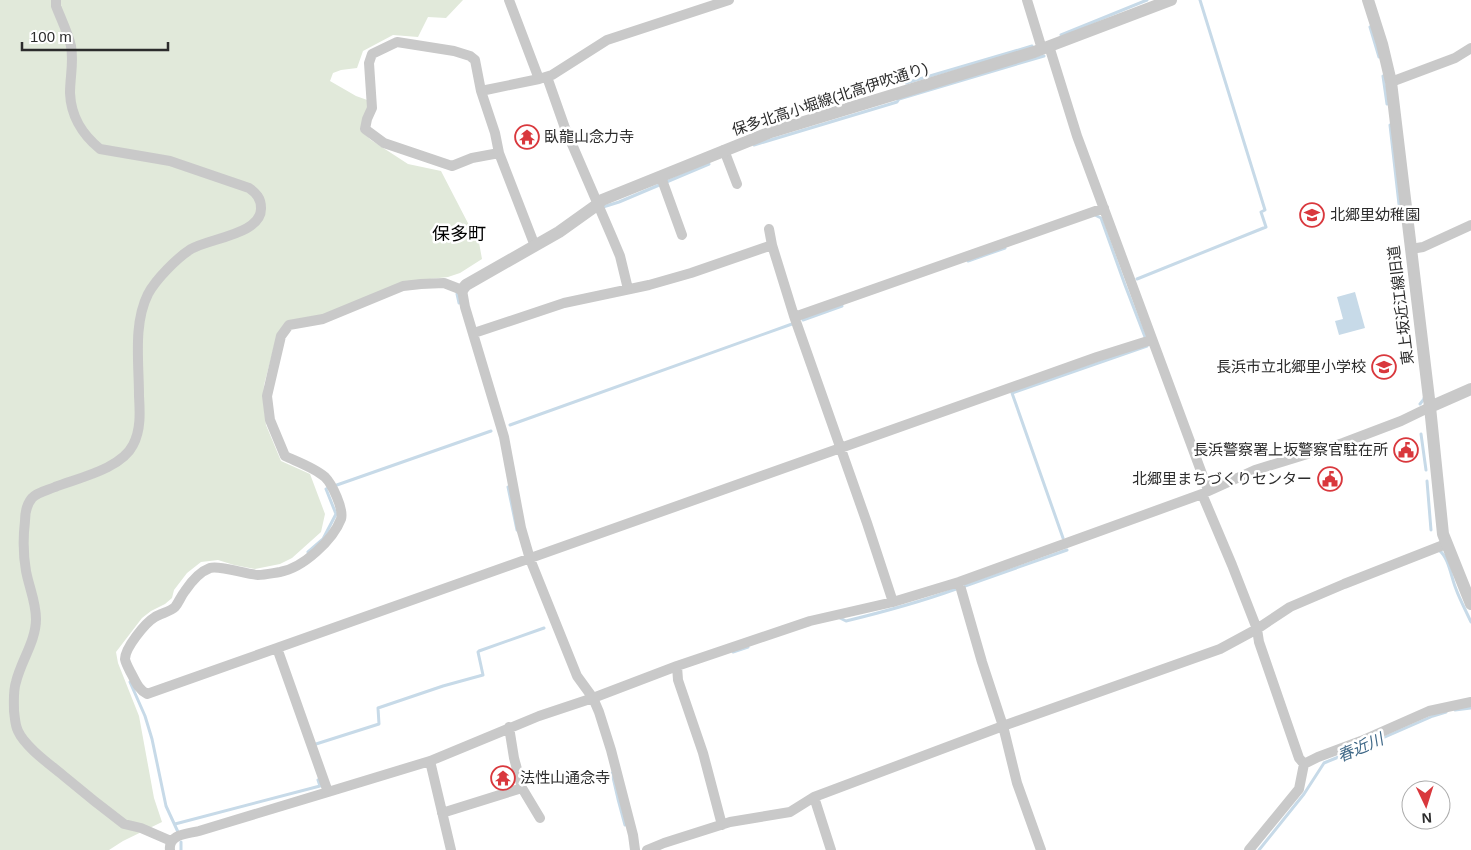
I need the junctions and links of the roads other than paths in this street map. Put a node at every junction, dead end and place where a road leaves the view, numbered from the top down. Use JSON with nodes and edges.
{"nodes":[{"id":1,"x":56,"y":0,"type":"edge"},
{"id":2,"x":509,"y":0,"type":"edge"},
{"id":3,"x":729,"y":0,"type":"edge"},
{"id":4,"x":1027,"y":0,"type":"edge"},
{"id":5,"x":1171,"y":0,"type":"edge"},
{"id":6,"x":1368,"y":0,"type":"edge"},
{"id":7,"x":1046,"y":48,"type":"junction"},
{"id":8,"x":1471,"y":48,"type":"edge"},
{"id":9,"x":543,"y":78,"type":"junction"},
{"id":10,"x":1391,"y":82,"type":"junction"},
{"id":11,"x":481,"y":91,"type":"junction"},
{"id":12,"x":724,"y":150,"type":"junction"},
{"id":13,"x":499,"y":154,"type":"junction"},
{"id":14,"x":663,"y":181,"type":"junction"},
{"id":15,"x":737,"y":184,"type":"dead end"},
{"id":16,"x":598,"y":202,"type":"junction"},
{"id":17,"x":1104,"y":208,"type":"junction"},
{"id":18,"x":1471,"y":225,"type":"edge"},
{"id":19,"x":769,"y":229,"type":"dead end"},
{"id":20,"x":682,"y":235,"type":"dead end"},
{"id":21,"x":533,"y":242,"type":"junction"},
{"id":22,"x":772,"y":245,"type":"junction"},
{"id":23,"x":1411,"y":249,"type":"junction"},
{"id":24,"x":460,"y":289,"type":"junction"},
{"id":25,"x":628,"y":289,"type":"junction"},
{"id":26,"x":794,"y":316,"type":"junction"},
{"id":27,"x":474,"y":333,"type":"junction"},
{"id":28,"x":1151,"y":340,"type":"junction"},
{"id":29,"x":1471,"y":389,"type":"edge"},
{"id":30,"x":1430,"y":408,"type":"junction"},
{"id":31,"x":842,"y":449,"type":"junction"},
{"id":32,"x":1205,"y":492,"type":"junction"},
{"id":33,"x":1446,"y":544,"type":"junction"},
{"id":34,"x":526,"y":561,"type":"junction"},
{"id":35,"x":959,"y":582,"type":"junction"},
{"id":36,"x":893,"y":602,"type":"junction"},
{"id":37,"x":1471,"y":604,"type":"edge"},
{"id":38,"x":1257,"y":629,"type":"junction"},
{"id":39,"x":277,"y":648,"type":"junction"},
{"id":40,"x":677,"y":669,"type":"junction"},
{"id":41,"x":593,"y":698,"type":"junction"},
{"id":42,"x":1471,"y":702,"type":"edge"},
{"id":43,"x":1003,"y":726,"type":"junction"},
{"id":44,"x":509,"y":727,"type":"junction"},
{"id":45,"x":430,"y":761,"type":"junction"},
{"id":46,"x":1304,"y":764,"type":"junction"},
{"id":47,"x":522,"y":788,"type":"junction"},
{"id":48,"x":328,"y":792,"type":"junction"},
{"id":49,"x":814,"y":797,"type":"junction"},
{"id":50,"x":442,"y":813,"type":"junction"},
{"id":51,"x":540,"y":818,"type":"dead end"},
{"id":52,"x":722,"y":825,"type":"junction"},
{"id":53,"x":170,"y":845,"type":"edge"},
{"id":54,"x":451,"y":850,"type":"edge"},
{"id":55,"x":635,"y":850,"type":"edge"},
{"id":56,"x":647,"y":850,"type":"edge"},
{"id":57,"x":831,"y":850,"type":"edge"},
{"id":58,"x":1041,"y":850,"type":"edge"},
{"id":59,"x":1249,"y":850,"type":"edge"}],
"edges":[{"from":1,"to":53,"type":"street"},
{"from":2,"to":9,"type":"street"},
{"from":3,"to":9,"type":"street"},
{"from":4,"to":7,"type":"street"},
{"from":5,"to":7,"type":"street","name":"保多北高小堀線(北高伊吹通り)"},
{"from":6,"to":10,"type":"street","name":"東上坂近江線旧道"},
{"from":7,"to":12,"type":"street","name":"保多北高小堀線(北高伊吹通り)"},
{"from":7,"to":17,"type":"street"},
{"from":8,"to":10,"type":"street"},
{"from":9,"to":11,"type":"street"},
{"from":9,"to":16,"type":"street"},
{"from":10,"to":23,"type":"street","name":"東上坂近江線旧道"},
{"from":11,"to":13,"type":"street"},
{"from":11,"to":13,"type":"street"},
{"from":12,"to":14,"type":"street","name":"保多北高小堀線(北高伊吹通り)"},
{"from":12,"to":15,"type":"street"},
{"from":13,"to":21,"type":"street"},
{"from":14,"to":16,"type":"street","name":"保多北高小堀線(北高伊吹通り)"},
{"from":14,"to":20,"type":"street"},
{"from":16,"to":21,"type":"street","name":"保多北高小堀線(北高伊吹通り)"},
{"from":16,"to":25,"type":"street"},
{"from":17,"to":26,"type":"street"},
{"from":17,"to":28,"type":"street"},
{"from":18,"to":23,"type":"street"},
{"from":19,"to":22,"type":"street"},
{"from":21,"to":24,"type":"street","name":"保多北高小堀線(北高伊吹通り)"},
{"from":22,"to":25,"type":"street"},
{"from":22,"to":26,"type":"street"},
{"from":23,"to":30,"type":"street","name":"東上坂近江線旧道"},
{"from":24,"to":27,"type":"street"},
{"from":24,"to":39,"type":"street"},
{"from":25,"to":27,"type":"street"},
{"from":26,"to":31,"type":"street"},
{"from":27,"to":34,"type":"street"},
{"from":28,"to":31,"type":"street"},
{"from":28,"to":32,"type":"street"},
{"from":29,"to":30,"type":"street"},
{"from":30,"to":32,"type":"street"},
{"from":30,"to":33,"type":"street","name":"東上坂近江線旧道"},
{"from":31,"to":34,"type":"street"},
{"from":31,"to":36,"type":"street"},
{"from":32,"to":35,"type":"street"},
{"from":32,"to":38,"type":"street"},
{"from":33,"to":37,"type":"street","name":"東上坂近江線旧道"},
{"from":33,"to":38,"type":"street"},
{"from":34,"to":39,"type":"street"},
{"from":34,"to":41,"type":"street"},
{"from":35,"to":36,"type":"street"},
{"from":35,"to":43,"type":"street"},
{"from":36,"to":40,"type":"street"},
{"from":38,"to":43,"type":"street"},
{"from":38,"to":46,"type":"street"},
{"from":39,"to":48,"type":"street"},
{"from":40,"to":41,"type":"street"},
{"from":40,"to":52,"type":"street"},
{"from":41,"to":44,"type":"street"},
{"from":41,"to":55,"type":"street"},
{"from":42,"to":46,"type":"street"},
{"from":43,"to":49,"type":"street"},
{"from":43,"to":58,"type":"street"},
{"from":44,"to":45,"type":"street"},
{"from":44,"to":47,"type":"street"},
{"from":45,"to":48,"type":"street"},
{"from":45,"to":50,"type":"street"},
{"from":46,"to":59,"type":"street"},
{"from":47,"to":50,"type":"street"},
{"from":47,"to":51,"type":"street"},
{"from":48,"to":53,"type":"street"},
{"from":49,"to":52,"type":"street"},
{"from":49,"to":57,"type":"street"},
{"from":50,"to":54,"type":"street"},
{"from":52,"to":56,"type":"street"}]}
